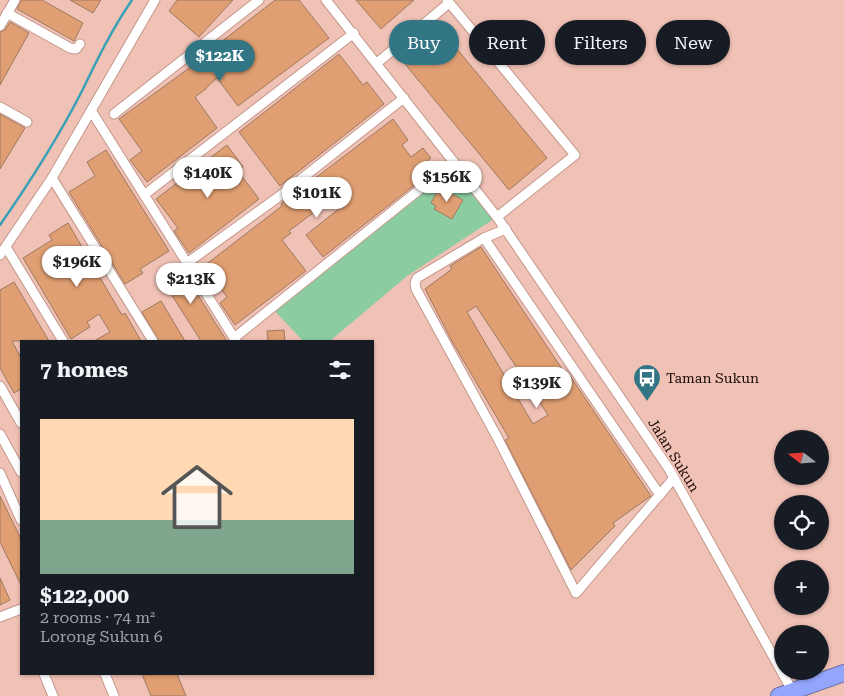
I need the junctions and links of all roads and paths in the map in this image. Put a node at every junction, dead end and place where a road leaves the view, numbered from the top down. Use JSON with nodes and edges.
{"nodes":[{"id":1,"x":15,"y":0,"type":"edge"},
{"id":2,"x":155,"y":0,"type":"edge"},
{"id":3,"x":259,"y":0,"type":"edge"},
{"id":4,"x":326,"y":0,"type":"edge"},
{"id":5,"x":448,"y":1,"type":"edge"},
{"id":6,"x":7,"y":13,"type":"junction"},
{"id":7,"x":0,"y":26,"type":"edge"},
{"id":8,"x":354,"y":33,"type":"junction"},
{"id":9,"x":80,"y":44,"type":"dead end"},
{"id":10,"x":377,"y":63,"type":"junction"},
{"id":11,"x":404,"y":98,"type":"junction"},
{"id":12,"x":0,"y":107,"type":"edge"},
{"id":13,"x":92,"y":112,"type":"junction"},
{"id":14,"x":114,"y":114,"type":"dead end"},
{"id":15,"x":26,"y":122,"type":"dead end"},
{"id":16,"x":454,"y":162,"type":"junction"},
{"id":17,"x":52,"y":178,"type":"junction"},
{"id":18,"x":144,"y":195,"type":"junction"},
{"id":19,"x":498,"y":217,"type":"junction"},
{"id":20,"x":506,"y":229,"type":"junction"},
{"id":21,"x":484,"y":238,"type":"junction"},
{"id":22,"x":6,"y":247,"type":"junction"},
{"id":23,"x":0,"y":255,"type":"edge"},
{"id":24,"x":187,"y":264,"type":"junction"},
{"id":25,"x":62,"y":340,"type":"edge"},
{"id":26,"x":151,"y":340,"type":"edge"},
{"id":27,"x":235,"y":340,"type":"edge"},
{"id":28,"x":0,"y":386,"type":"edge"},
{"id":29,"x":20,"y":421,"type":"edge"},
{"id":30,"x":0,"y":434,"type":"edge"},
{"id":31,"x":20,"y":470,"type":"edge"},
{"id":32,"x":0,"y":473,"type":"edge"},
{"id":33,"x":674,"y":478,"type":"junction"},
{"id":34,"x":660,"y":495,"type":"junction"},
{"id":35,"x":20,"y":518,"type":"edge"},
{"id":36,"x":20,"y":609,"type":"edge"},
{"id":37,"x":0,"y":618,"type":"edge"},
{"id":38,"x":844,"y":673,"type":"edge"},
{"id":39,"x":44,"y":675,"type":"edge"},
{"id":40,"x":105,"y":675,"type":"edge"},
{"id":41,"x":786,"y":695,"type":"edge"},
{"id":42,"x":53,"y":696,"type":"edge"},
{"id":43,"x":114,"y":696,"type":"edge"}],
"edges":[{"from":1,"to":6,"type":"street"},
{"from":2,"to":13,"type":"street"},
{"from":3,"to":14,"type":"street"},
{"from":4,"to":8,"type":"street","name":"Jalan Sukun"},
{"from":5,"to":10,"type":"street"},
{"from":5,"to":19,"type":"street"},
{"from":6,"to":7,"type":"street"},
{"from":6,"to":9,"type":"street"},
{"from":8,"to":10,"type":"street","name":"Jalan Sukun"},
{"from":8,"to":18,"type":"street"},
{"from":10,"to":11,"type":"street","name":"Jalan Sukun"},
{"from":11,"to":16,"type":"street","name":"Jalan Sukun"},
{"from":11,"to":24,"type":"street"},
{"from":12,"to":15,"type":"street"},
{"from":13,"to":17,"type":"street"},
{"from":13,"to":18,"type":"street"},
{"from":16,"to":19,"type":"street","name":"Jalan Sukun"},
{"from":16,"to":27,"type":"street"},
{"from":17,"to":22,"type":"street"},
{"from":17,"to":26,"type":"street"},
{"from":18,"to":24,"type":"street"},
{"from":19,"to":20,"type":"street","name":"Jalan Sukun"},
{"from":20,"to":21,"type":"street"},
{"from":20,"to":33,"type":"street","name":"Jalan Sukun"},
{"from":21,"to":34,"type":"street"},
{"from":21,"to":34,"type":"street"},
{"from":22,"to":23,"type":"street"},
{"from":22,"to":25,"type":"street"},
{"from":24,"to":27,"type":"street"},
{"from":28,"to":29,"type":"street"},
{"from":30,"to":31,"type":"street"},
{"from":32,"to":35,"type":"street"},
{"from":33,"to":34,"type":"street"},
{"from":33,"to":41,"type":"street","name":"Jalan Sukun"},
{"from":36,"to":37,"type":"street"},
{"from":38,"to":41,"type":"highway"},
{"from":39,"to":42,"type":"street"},
{"from":40,"to":43,"type":"street"}]}
